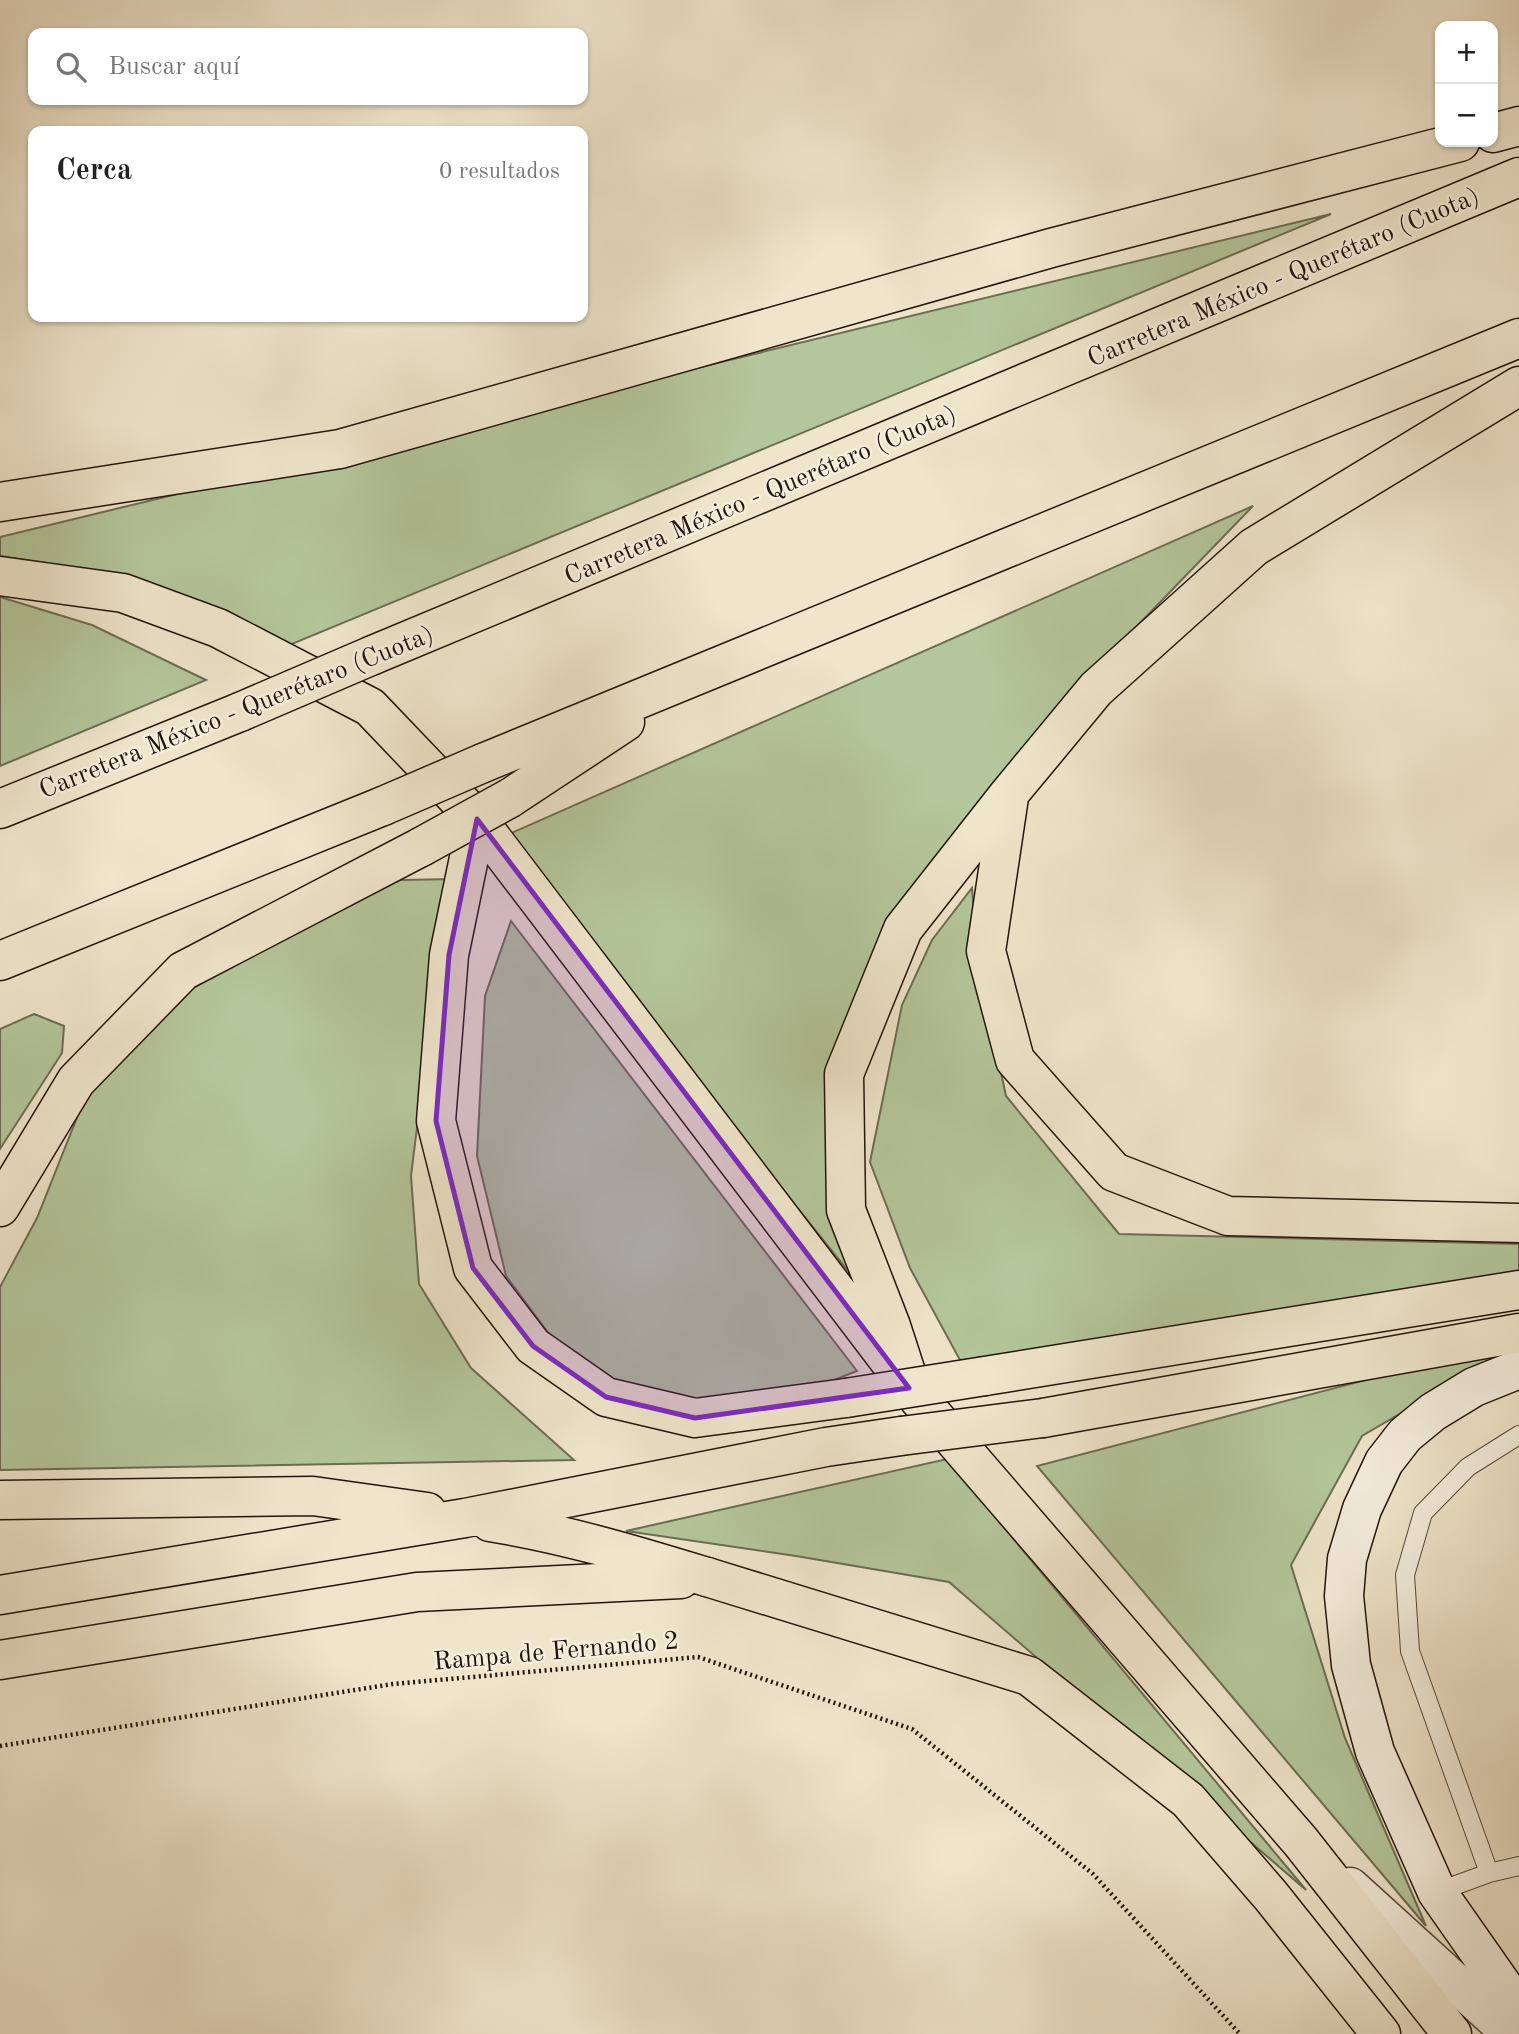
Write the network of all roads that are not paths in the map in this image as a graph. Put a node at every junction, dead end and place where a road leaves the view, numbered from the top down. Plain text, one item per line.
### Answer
1 (1519, 126) edge
2 (1498, 132) edge
3 (1441, 147) edge
4 (1519, 177) edge
5 (1519, 338) edge
6 (1519, 386) edge
7 (0, 502) edge
8 (0, 576) edge
9 (698, 675) junction
10 (1009, 794) junction
11 (0, 809) edge
12 (477, 819) junction
13 (0, 961) edge
14 (0, 1207) edge
15 (1519, 1223) edge
16 (1519, 1290) edge
17 (1519, 1333) edge
18 (1519, 1368) edge
19 (912, 1391) junction
20 (1519, 1435) edge
21 (0, 1500) edge
22 (466, 1518) junction
23 (707, 1577) junction
24 (0, 1595) edge
25 (0, 1660) edge
26 (1301, 1842) junction
27 (1519, 1866) edge
28 (1489, 1873) junction
29 (1437, 1892) junction
30 (1346, 1988) junction
31 (1519, 2009) edge
32 (1349, 2034) edge
33 (1381, 2034) edge
34 (1452, 2034) edge
35 (1511, 2034) edge

1 - 2 main road
3 - 7 main road
4 - 11 main road, Carretera México - Querétaro (Cuota), bridge
5 - 9 main road
6 - 10 main road
8 - 12 main road
9 - 13 main road, bridge
9 - 14 main road, bridge
10 - 15 main road
10 - 19 main road
12 - 16 main road, bridge
12 - 19 main road
17 - 22 main road, bridge
18 - 29 main road
19 - 26 main road
20 - 28 lane
21 - 22 main road
22 - 23 main road
22 - 24 main road
23 - 25 main road
23 - 30 main road
26 - 34 main road
26 - 35 main road
27 - 28 lane
28 - 29 lane
29 - 31 main road
30 - 32 main road
30 - 33 main road

